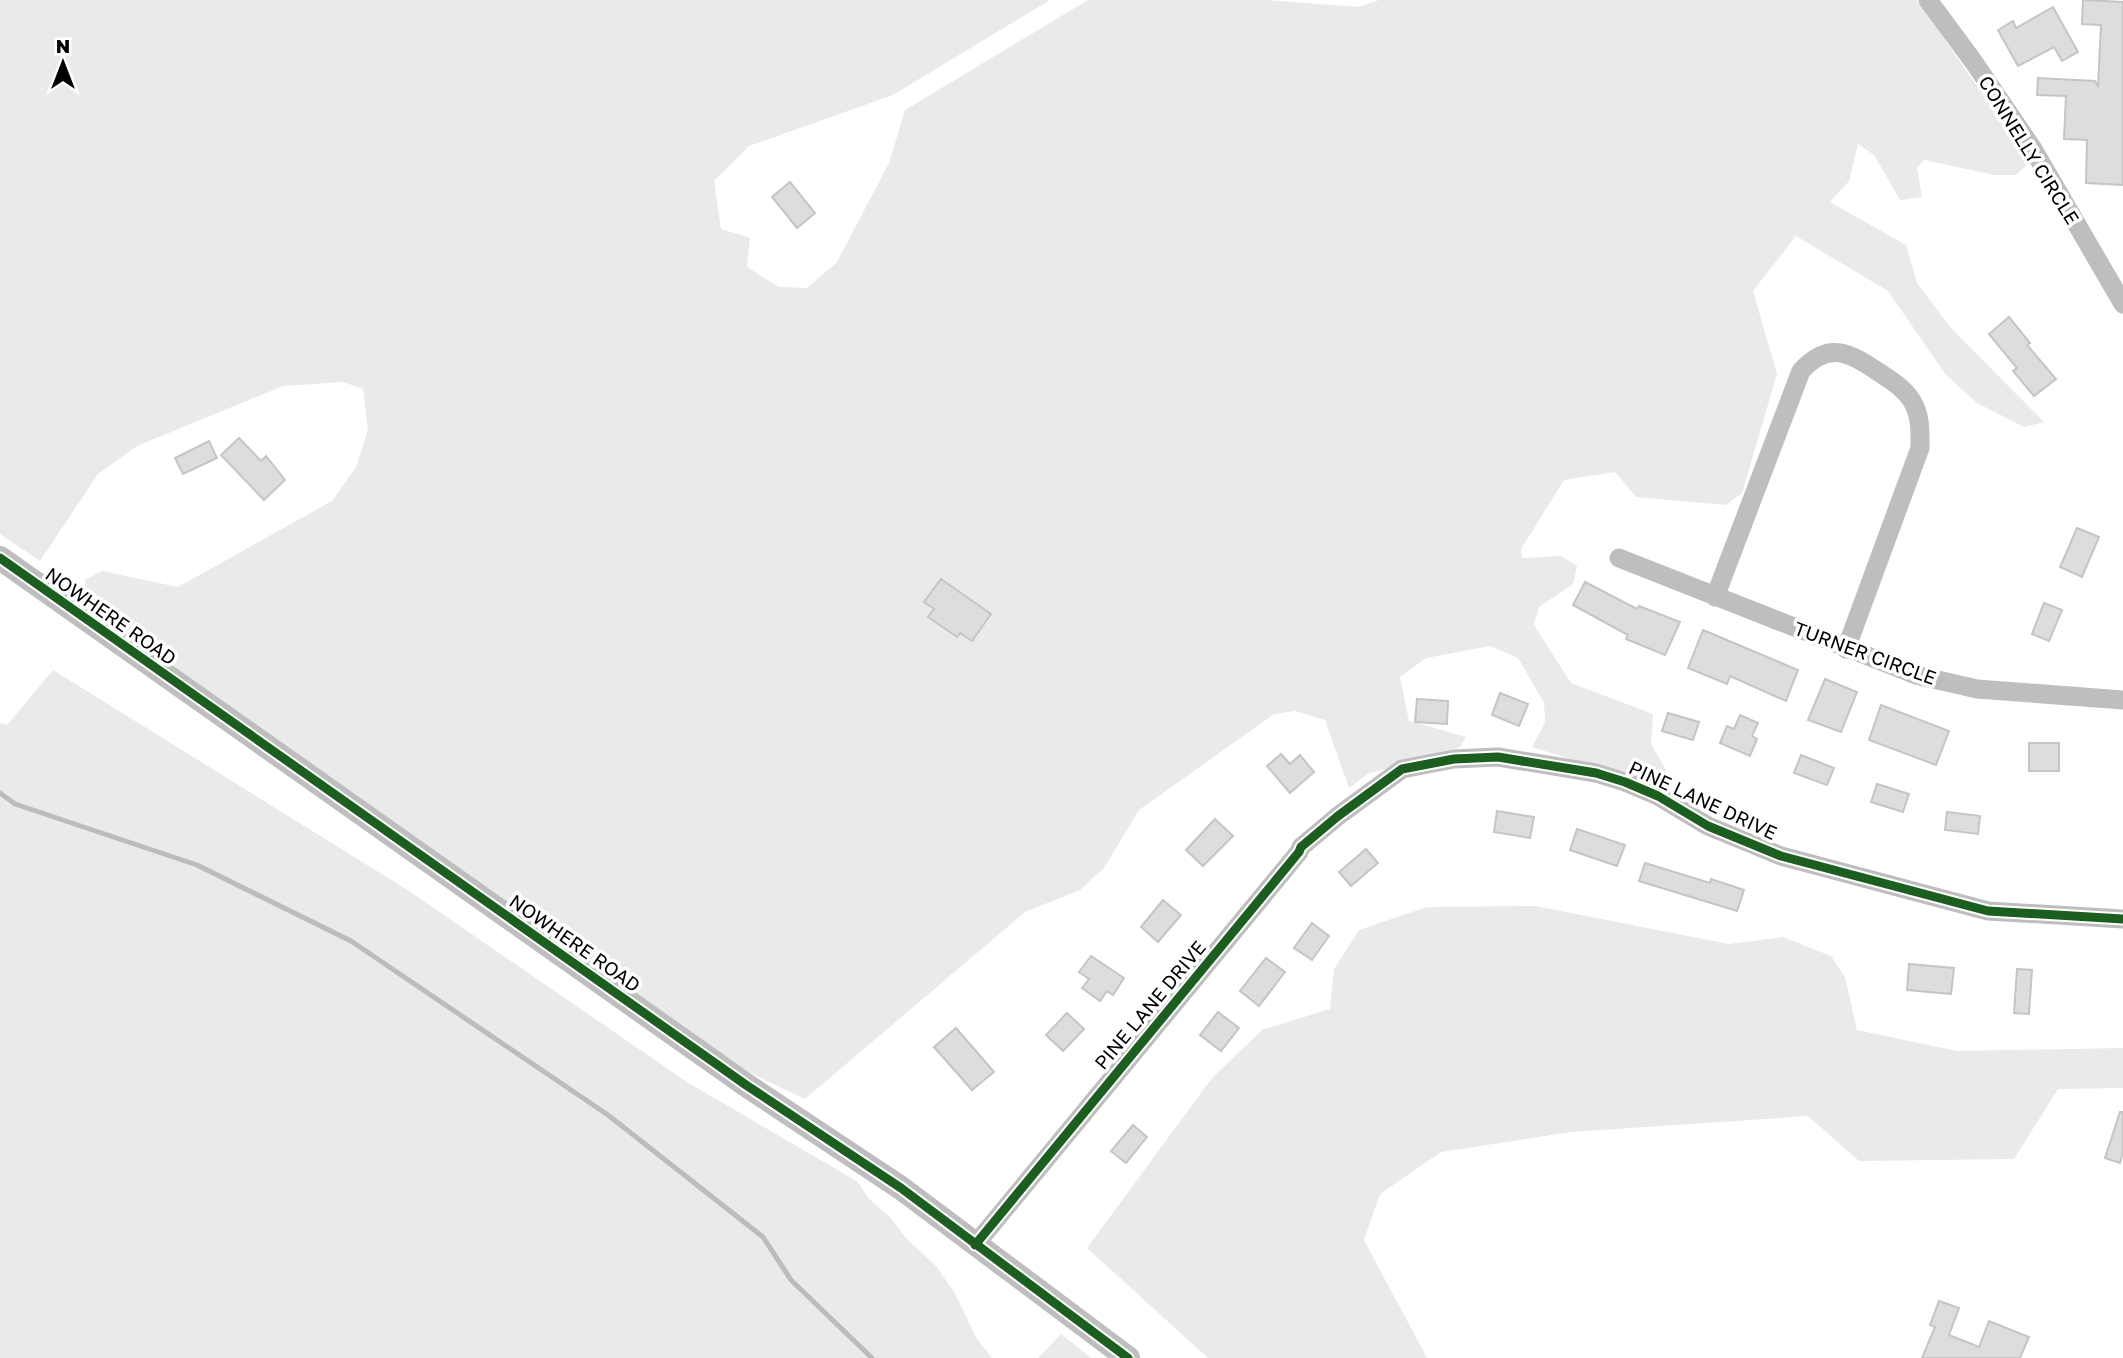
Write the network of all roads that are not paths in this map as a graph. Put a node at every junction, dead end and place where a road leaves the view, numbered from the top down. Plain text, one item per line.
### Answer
1 (1928, 0) edge
2 (2123, 304) edge
3 (0, 558) edge
4 (1619, 558) dead end
5 (1715, 597) junction
6 (1846, 649) junction
7 (2123, 700) edge
8 (2123, 919) edge
9 (975, 1245) junction
10 (1128, 1358) edge

1 - 2 street, CONNELLY CIRCLE
3 - 9 street, NOWHERE ROAD
4 - 5 street, TURNER CIRCLE
5 - 6 street, TURNER CIRCLE
5 - 6 street
6 - 7 street, TURNER CIRCLE
8 - 9 street, PINE LANE DRIVE
9 - 10 street, NOWHERE ROAD

